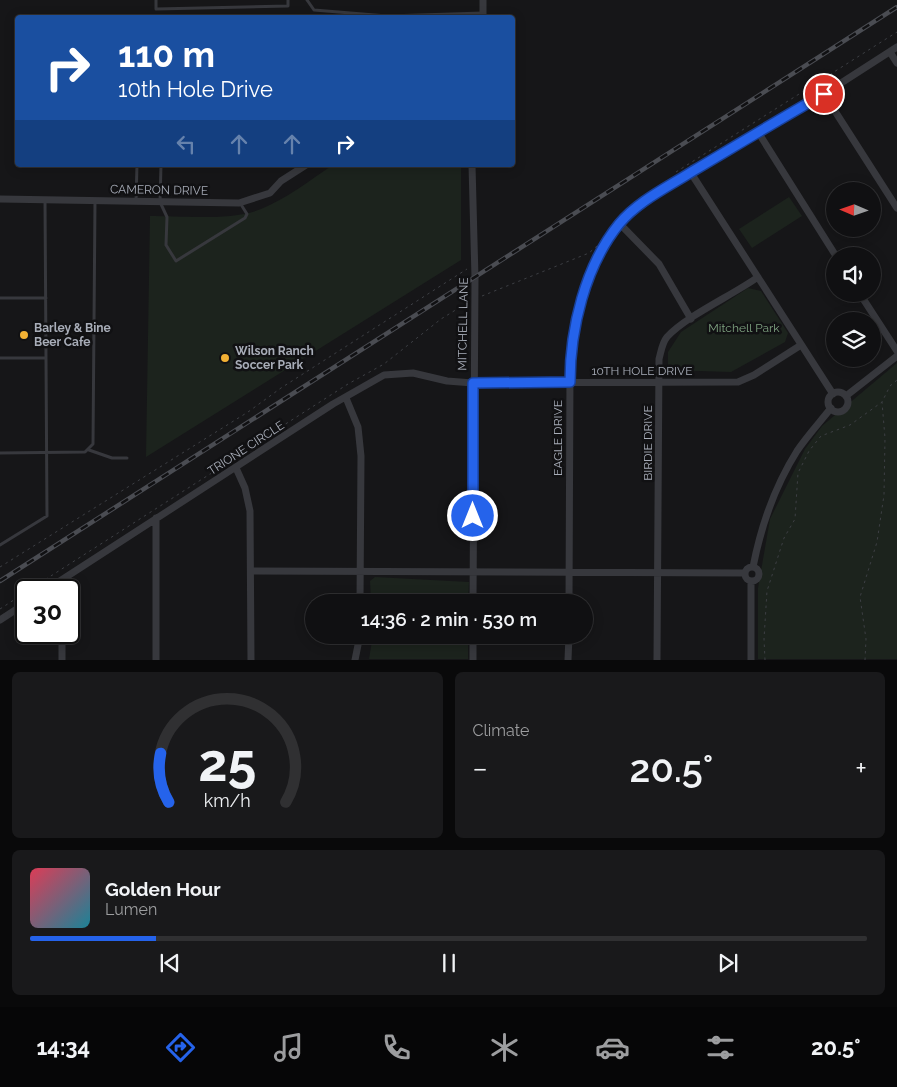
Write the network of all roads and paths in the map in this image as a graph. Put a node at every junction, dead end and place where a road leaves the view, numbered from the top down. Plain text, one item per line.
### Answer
1 (156, 0) edge
2 (288, 0) edge
3 (307, 0) edge
4 (483, 0) edge
5 (375, 15) edge
6 (483, 15) edge
7 (897, 47) edge
8 (890, 52) junction
9 (897, 63) edge
10 (824, 94) junction
11 (758, 132) junction
12 (136, 167) edge
13 (161, 167) edge
14 (303, 167) edge
15 (472, 167) edge
16 (691, 173) junction
17 (0, 199) edge
18 (45, 200) junction
19 (95, 200) junction
20 (136, 201) junction
21 (160, 202) junction
22 (239, 203) junction
23 (897, 208) edge
24 (620, 224) junction
25 (830, 247) edge
26 (474, 269) junction
27 (758, 278) junction
28 (0, 298) edge
29 (46, 298) junction
30 (865, 302) edge
31 (467, 304) dead end
32 (692, 319) junction
33 (801, 345) junction
34 (897, 351) edge
35 (897, 356) edge
36 (0, 358) edge
37 (46, 358) junction
38 (897, 380) edge
39 (570, 382) junction
40 (473, 383) junction
41 (659, 383) junction
42 (833, 394) junction
43 (846, 396) junction
44 (346, 398) junction
45 (882, 402) junction
46 (831, 408) junction
47 (89, 450) junction
48 (0, 453) edge
49 (46, 453) junction
50 (127, 458) dead end
51 (227, 465) dead end
52 (233, 465) junction
53 (156, 518) junction
54 (0, 545) edge
55 (0, 567) edge
56 (753, 567) junction
57 (252, 571) junction
58 (359, 572) junction
59 (473, 573) junction
60 (569, 573) junction
61 (658, 573) junction
62 (745, 573) junction
63 (46, 579) edge
64 (64, 579) edge
65 (751, 581) junction
66 (360, 594) edge
67 (473, 594) edge
68 (569, 594) edge
69 (15, 599) edge
70 (0, 609) edge
71 (15, 610) edge
72 (0, 620) edge
73 (62, 644) edge
74 (358, 644) edge
75 (473, 644) edge
76 (569, 644) edge
77 (62, 660) edge
78 (156, 660) edge
79 (251, 660) edge
80 (355, 660) edge
81 (473, 660) edge
82 (568, 660) edge
83 (657, 660) edge
84 (751, 660) edge
85 (765, 660) edge
86 (865, 660) edge

1 - 2 lane
3 - 5 lane
4 - 6 street
7 - 8 street, EAGLE DRIVE
8 - 9 street
8 - 10 street, EAGLE DRIVE
10 - 11 street, EAGLE DRIVE
10 - 23 street
11 - 16 street, EAGLE DRIVE
11 - 25 street
12 - 20 lane
13 - 21 lane
14 - 22 street, CAMERON DRIVE
15 - 26 street, MITCHELL LANE
16 - 24 street, EAGLE DRIVE
16 - 27 street
17 - 18 street, CAMERON DRIVE
18 - 19 street, CAMERON DRIVE
18 - 29 lane
19 - 20 street, CAMERON DRIVE
19 - 47 lane
20 - 21 street, CAMERON DRIVE
21 - 22 street, CAMERON DRIVE
21 - 22 lane
24 - 32 street
24 - 39 street, EAGLE DRIVE
26 - 40 street, MITCHELL LANE
26 - 55 path
27 - 32 street, BIRDIE DRIVE
27 - 33 street
28 - 29 lane
29 - 37 lane
30 - 34 street
31 - 52 path
32 - 41 street, BIRDIE DRIVE
33 - 41 street, 10TH HOLE DRIVE
33 - 42 street
35 - 43 street
36 - 37 lane
37 - 49 lane
38 - 45 path
39 - 40 street, 10TH HOLE DRIVE
39 - 41 street, 10TH HOLE DRIVE
39 - 60 street, EAGLE DRIVE
40 - 44 street, TRIONE CIRCLE
40 - 59 street, MITCHELL LANE
41 - 61 street, BIRDIE DRIVE
42 - 43 street
42 - 46 street
43 - 46 street
44 - 52 street, TRIONE CIRCLE
44 - 58 street
45 - 85 path
45 - 86 path
46 - 56 street
47 - 49 lane
47 - 50 lane
48 - 49 lane
49 - 54 lane
51 - 63 path
52 - 53 street, TRIONE CIRCLE
52 - 57 street
53 - 64 street, TRIONE CIRCLE
53 - 78 street
56 - 62 street
56 - 65 street
57 - 58 street
57 - 79 street
58 - 59 street
58 - 66 street
59 - 60 street
59 - 67 street, MITCHELL LANE
60 - 61 street
60 - 68 street, EAGLE DRIVE
61 - 62 street
61 - 83 street, BIRDIE DRIVE
62 - 65 street
65 - 84 street
69 - 70 path
71 - 72 street
73 - 77 street
74 - 80 street
75 - 81 street
76 - 82 street

